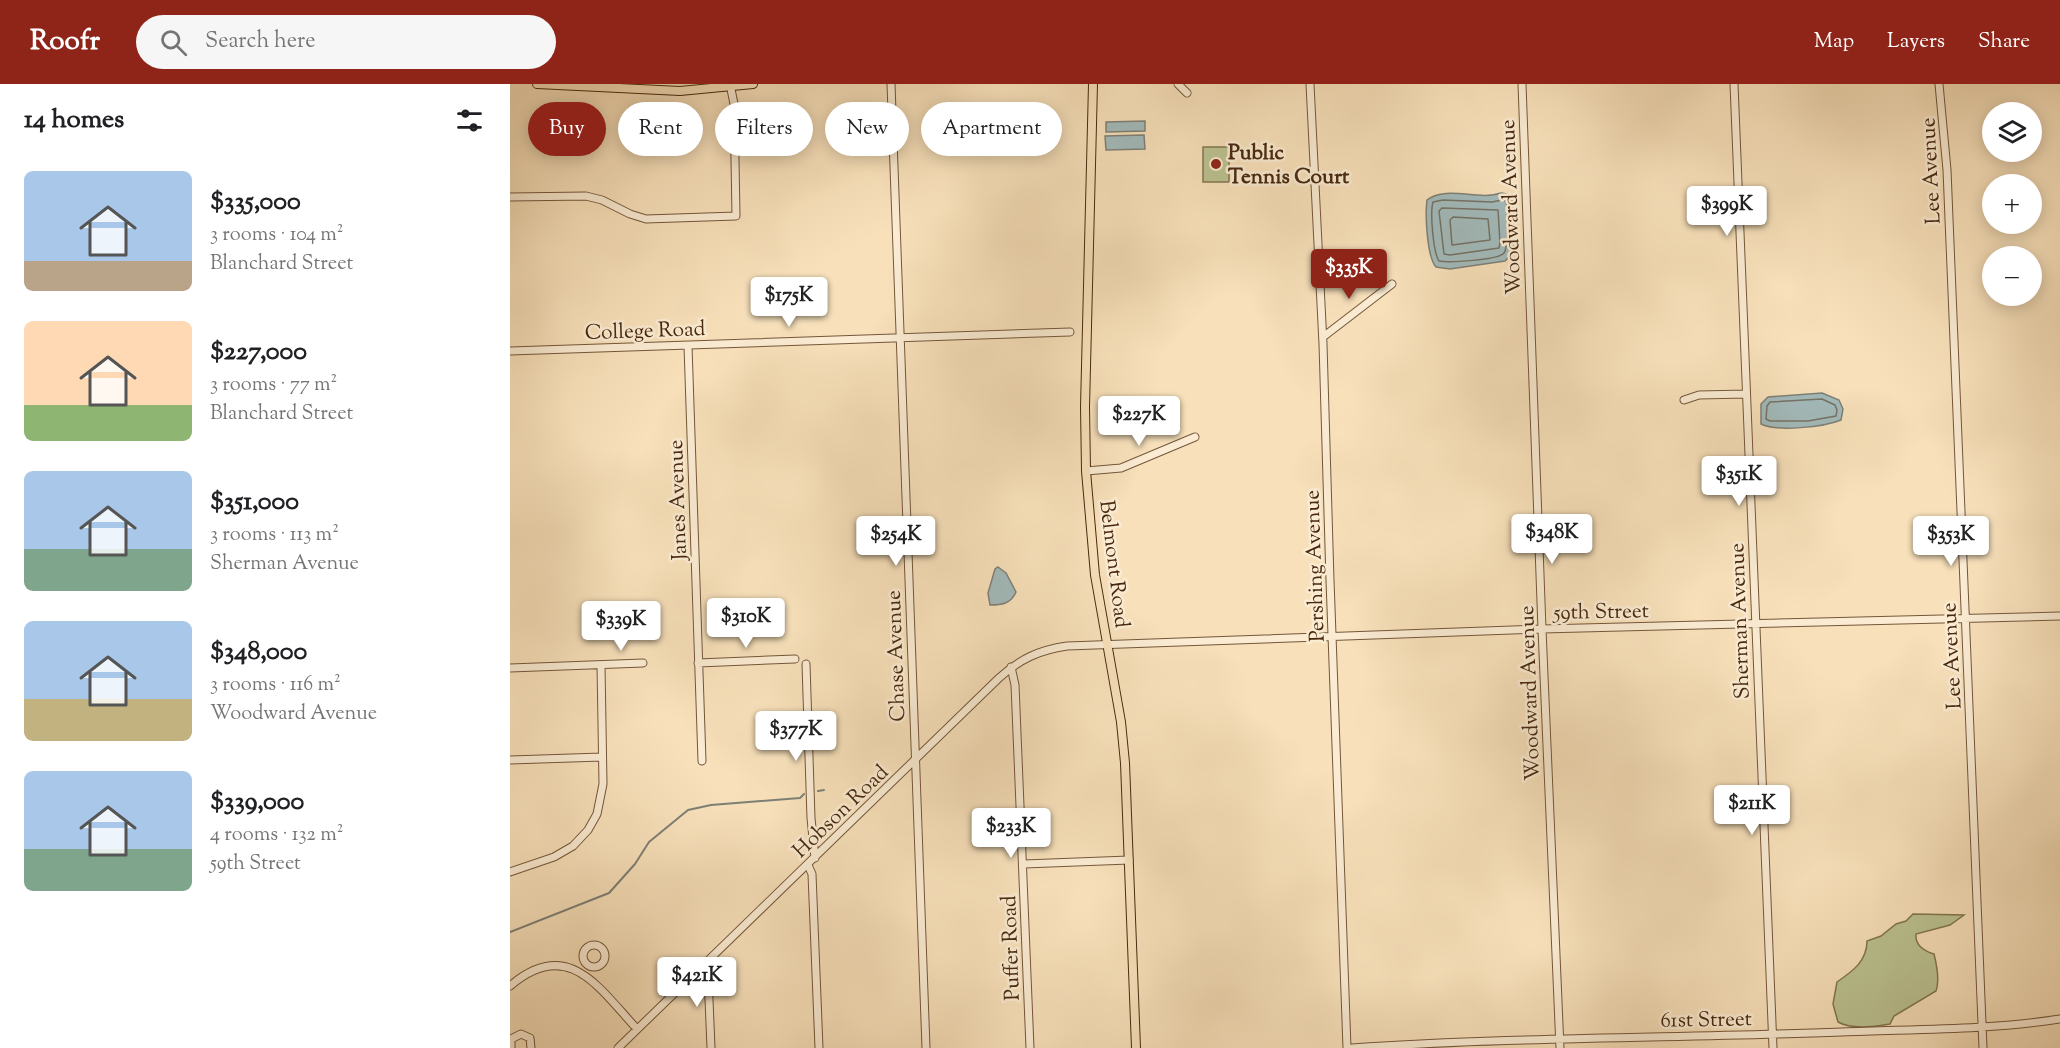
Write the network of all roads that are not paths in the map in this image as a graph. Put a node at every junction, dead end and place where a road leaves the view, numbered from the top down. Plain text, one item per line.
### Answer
1 (537, 84) edge
2 (753, 84) edge
3 (891, 84) edge
4 (1093, 84) edge
5 (1179, 84) edge
6 (1310, 84) edge
7 (1522, 84) edge
8 (1734, 84) edge
9 (1939, 84) edge
10 (730, 85) edge
11 (1187, 93) dead end
12 (510, 197) edge
13 (1392, 284) dead end
14 (1070, 332) dead end
15 (900, 337) junction
16 (1323, 337) junction
17 (688, 345) junction
18 (510, 351) edge
19 (1746, 394) junction
20 (1683, 400) dead end
21 (1195, 437) dead end
22 (1086, 471) junction
23 (2060, 616) edge
24 (1966, 618) junction
25 (1756, 623) junction
26 (1542, 629) junction
27 (1332, 636) junction
28 (1107, 644) junction
29 (795, 659) dead end
30 (643, 663) dead end
31 (699, 663) junction
32 (806, 664) dead end
33 (601, 665) junction
34 (1011, 667) junction
35 (510, 668) edge
36 (602, 757) junction
37 (510, 760) edge
38 (702, 761) dead end
39 (915, 761) junction
40 (814, 858) junction
41 (1129, 860) junction
42 (1024, 864) junction
43 (808, 865) junction
44 (510, 872) edge
45 (588, 964) dead end
46 (705, 964) junction
47 (582, 972) junction
48 (510, 986) edge
49 (2060, 1019) edge
50 (1982, 1027) junction
51 (637, 1029) junction
52 (1772, 1034) junction
53 (1560, 1039) junction
54 (511, 1048) edge
55 (531, 1048) edge
56 (618, 1048) edge
57 (711, 1048) edge
58 (819, 1048) edge
59 (926, 1048) edge
60 (1030, 1048) edge
61 (1136, 1048) edge
62 (1347, 1048) edge
63 (1352, 1048) edge
64 (1560, 1048) edge
65 (1773, 1048) edge
66 (1983, 1048) edge

1 - 10 main road
2 - 10 main road
3 - 15 street, Chase Avenue
4 - 22 main road, Belmont Road
5 - 11 street
6 - 16 street, Pershing Avenue
7 - 26 street, Woodward Avenue
8 - 19 street, Sherman Avenue
9 - 24 street, Lee Avenue
10 - 12 street
13 - 16 street
14 - 15 street, College Road
15 - 17 street, College Road
15 - 39 street, Chase Avenue
16 - 27 street, Pershing Avenue
17 - 18 street, College Road
17 - 31 street, Janes Avenue
19 - 20 street
19 - 25 street, Sherman Avenue
21 - 22 street
22 - 28 main road, Belmont Road
23 - 24 street, 59th Street
24 - 25 street, 59th Street
24 - 50 street, Lee Avenue
25 - 26 street, 59th Street
25 - 52 street, Sherman Avenue
26 - 27 street, 59th Street
26 - 53 street, Woodward Avenue
27 - 28 street, 59th Street
27 - 62 street, Pershing Avenue
28 - 34 street, Hobson Road
28 - 41 main road, Belmont Road
29 - 31 street
30 - 33 street
31 - 38 street, Janes Avenue
32 - 40 street
33 - 35 street
33 - 36 street
34 - 39 street, Hobson Road
34 - 42 street, Puffer Road
36 - 37 street
36 - 44 street
39 - 40 street, Hobson Road
39 - 59 street, Chase Avenue
40 - 43 street, Hobson Road
41 - 42 street
41 - 61 main road, Belmont Road
42 - 60 street, Puffer Road
43 - 46 street, Hobson Road
43 - 58 street
45 - 47 street
46 - 51 street, Hobson Road
46 - 57 street
47 - 48 street
47 - 51 street
49 - 50 street, 61st Street
50 - 52 street, 61st Street
50 - 66 street, Lee Avenue
51 - 56 street, Hobson Road
52 - 53 street, 61st Street
52 - 65 street, Sherman Avenue
53 - 63 street, 61st Street
53 - 64 street, Woodward Avenue
54 - 55 street

